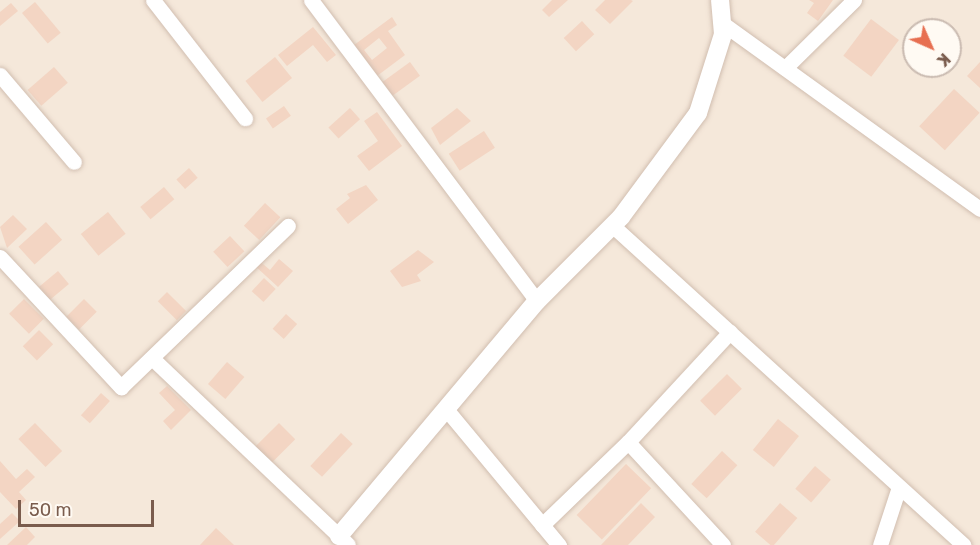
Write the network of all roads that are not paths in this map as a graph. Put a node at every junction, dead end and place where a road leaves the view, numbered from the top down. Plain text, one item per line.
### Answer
1 (153, 0) edge
2 (311, 0) edge
3 (720, 0) edge
4 (854, 0) edge
5 (722, 23) junction
6 (785, 68) junction
7 (0, 75) edge
8 (244, 118) dead end
9 (74, 162) dead end
10 (980, 209) edge
11 (613, 225) junction
12 (288, 226) dead end
13 (0, 257) edge
14 (537, 301) junction
15 (730, 332) junction
16 (153, 359) junction
17 (446, 410) junction
18 (628, 442) junction
19 (899, 487) junction
20 (542, 525) junction
21 (344, 541) edge
22 (559, 545) edge
23 (723, 545) edge
24 (880, 545) edge
25 (963, 545) edge

1 - 8 street
2 - 14 street
3 - 5 street
4 - 6 street
5 - 6 street
5 - 11 street
6 - 10 street
7 - 9 street
11 - 14 street
11 - 15 street
12 - 16 street
13 - 16 street
14 - 17 street
15 - 18 street
15 - 19 street
16 - 21 street
17 - 20 street
17 - 21 street
18 - 20 street
18 - 23 street
19 - 24 street
19 - 25 street
20 - 22 street

